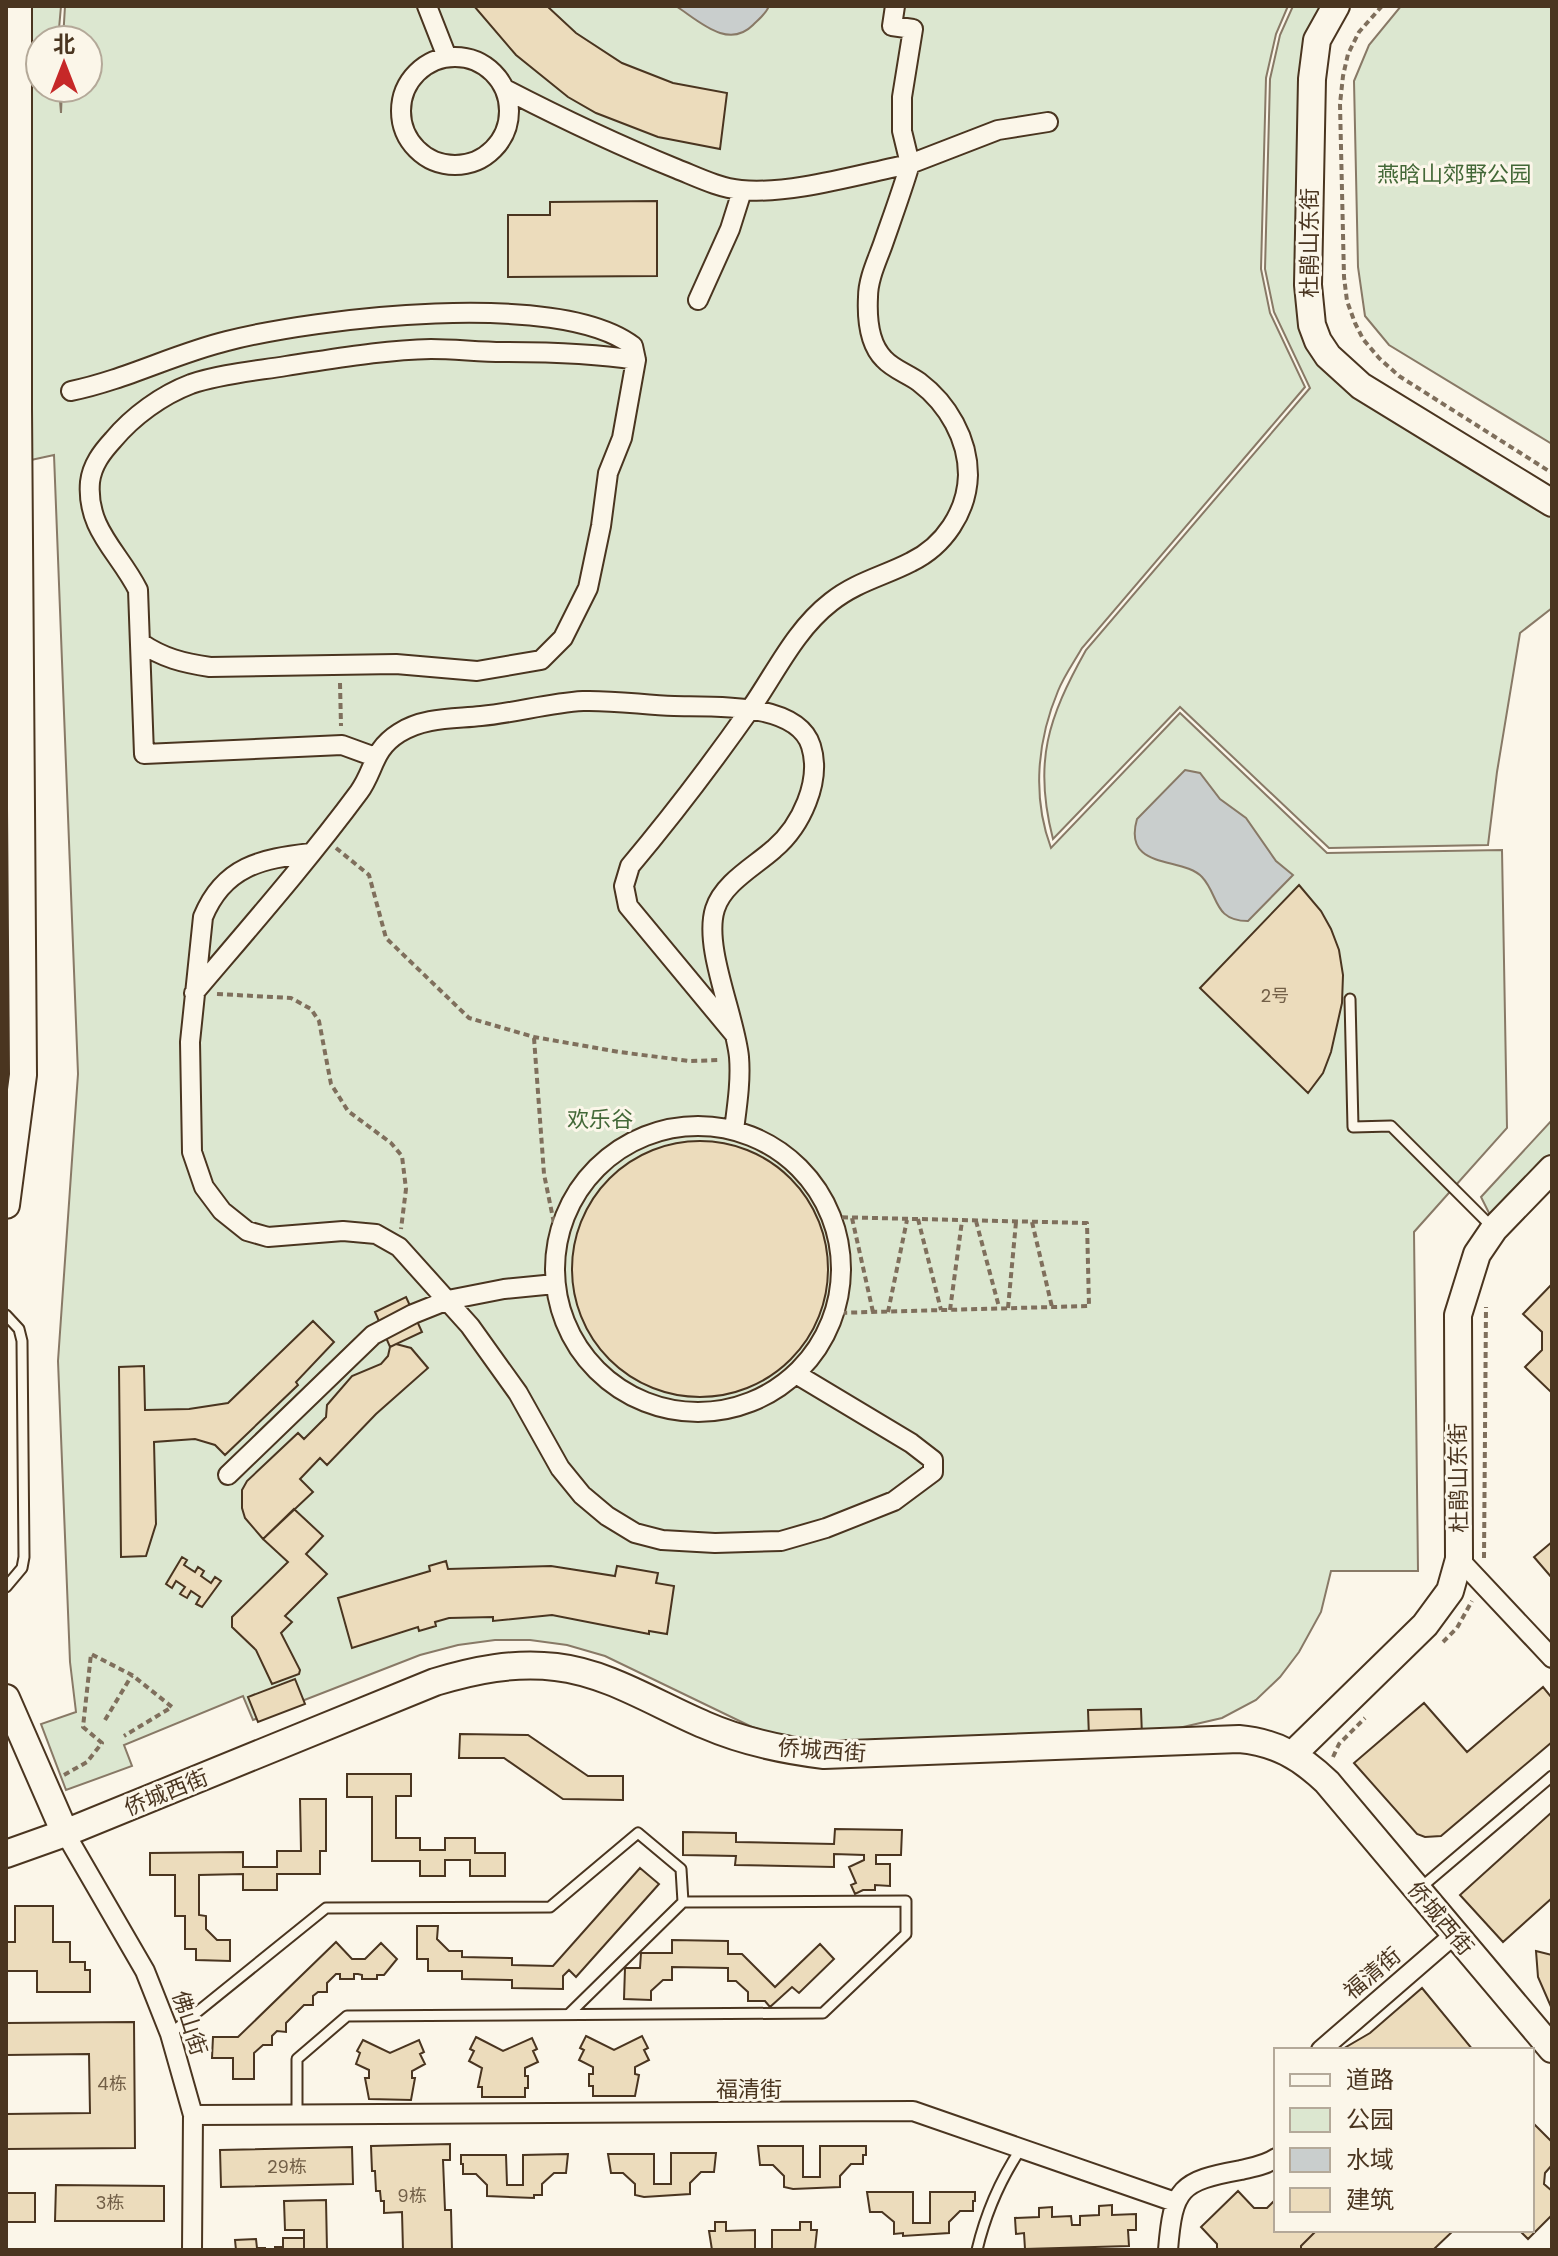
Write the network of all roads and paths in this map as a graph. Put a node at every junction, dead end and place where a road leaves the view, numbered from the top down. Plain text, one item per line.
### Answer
1 (18, 6) edge
2 (427, 6) edge
3 (895, 6) edge
4 (1336, 6) edge
5 (1382, 6) edge
6 (447, 57) junction
7 (505, 89) junction
8 (1048, 122) dead end
9 (910, 164) junction
10 (742, 191) junction
11 (698, 300) dead end
12 (12, 301) edge
13 (326, 323) junction
14 (334, 359) junction
15 (636, 360) junction
16 (71, 391) dead end
17 (1552, 473) edge
18 (1552, 503) edge
19 (141, 643) junction
20 (339, 665) junction
21 (750, 709) junction
22 (342, 745) junction
23 (375, 757) junction
24 (323, 838) junction
25 (311, 853) junction
26 (194, 993) junction
27 (1350, 999) dead end
28 (735, 1035) junction
29 (534, 1037) junction
30 (739, 1059) junction
31 (734, 1130) junction
32 (1552, 1169) edge
33 (6, 1205) edge
34 (832, 1217) junction
35 (852, 1218) junction
36 (907, 1219) junction
37 (918, 1219) junction
38 (962, 1220) junction
39 (976, 1221) junction
40 (1016, 1222) junction
41 (1032, 1222) junction
42 (1494, 1229) junction
43 (557, 1238) junction
44 (399, 1247) junction
45 (555, 1284) junction
46 (448, 1300) junction
47 (1486, 1303) dead end
48 (1052, 1307) junction
49 (999, 1308) junction
50 (1008, 1308) junction
51 (941, 1310) junction
52 (950, 1310) junction
53 (873, 1312) junction
54 (888, 1312) junction
55 (835, 1313) junction
56 (6, 1315) edge
57 (796, 1374) junction
58 (228, 1475) dead end
59 (1459, 1559) junction
60 (1480, 1581) junction
61 (6, 1587) edge
62 (1437, 1647) dead end
63 (1552, 1658) edge
64 (132, 1675) junction
65 (6, 1698) edge
66 (1371, 1712) dead end
67 (105, 1720) dead end
68 (124, 1736) dead end
69 (1293, 1754) junction
70 (1332, 1761) dead end
71 (1552, 1776) edge
72 (61, 1777) dead end
73 (65, 1833) junction
74 (6, 1854) edge
75 (1425, 1884) dead end
76 (683, 1902) junction
77 (1455, 1934) junction
78 (569, 2014) junction
79 (170, 2034) junction
80 (1323, 2048) edge
81 (1552, 2049) edge
82 (193, 2115) junction
83 (297, 2115) junction
84 (1020, 2150) junction
85 (1274, 2159) edge
86 (1175, 2202) junction
87 (192, 2250) edge
88 (977, 2250) edge
89 (1168, 2250) edge

1 - 12 street
2 - 6 street
3 - 9 street
4 - 18 street, 杜鹃山东街
5 - 17 path
6 - 7 street
6 - 7 street
7 - 10 street
8 - 9 street
9 - 10 street
9 - 21 street
10 - 11 street
12 - 33 street
13 - 14 street
13 - 15 street
13 - 16 street
14 - 15 street
14 - 19 street
15 - 20 street
19 - 20 street
19 - 22 street
20 - 22 path
21 - 23 street
21 - 28 street
21 - 28 street
22 - 23 street
23 - 24 street
24 - 25 street
24 - 29 path
25 - 26 street
25 - 26 street
26 - 44 path
26 - 44 street
27 - 42 lane
28 - 30 street
29 - 30 path
29 - 43 path
30 - 31 street
31 - 34 street
31 - 43 street
32 - 42 street, 杜鹃山东街
34 - 35 path
34 - 55 street
35 - 36 path
35 - 53 path
36 - 37 path
36 - 54 path
37 - 38 path
37 - 51 path
38 - 39 path
38 - 52 path
39 - 40 path
39 - 49 path
40 - 41 path
40 - 50 path
41 - 48 path
41 - 48 path
42 - 59 street, 杜鹃山东街
43 - 45 street
44 - 46 street
45 - 46 street
45 - 57 street
46 - 57 street
46 - 58 street
47 - 60 path
48 - 50 path
49 - 50 path
49 - 52 path
51 - 52 path
51 - 54 path
53 - 54 path
53 - 55 path
55 - 57 street
56 - 61 lane
59 - 60 street
59 - 69 street, 杜鹃山东街
60 - 62 path
60 - 63 street
64 - 67 path
64 - 68 path
64 - 72 path
65 - 73 street
66 - 70 path
69 - 73 street, 侨城西街
69 - 77 street, 侨城西街
71 - 75 lane
73 - 74 street, 侨城西街
73 - 79 street, 佛山街
76 - 78 lane
76 - 78 lane
76 - 79 lane
77 - 80 street, 福清街
77 - 81 street, 侨城西街
78 - 83 lane
79 - 82 street, 佛山街
82 - 83 street, 福清街
82 - 87 street, 佛山街
83 - 84 street, 福清街
84 - 86 street, 福清街
84 - 88 lane
85 - 86 street
86 - 89 street

